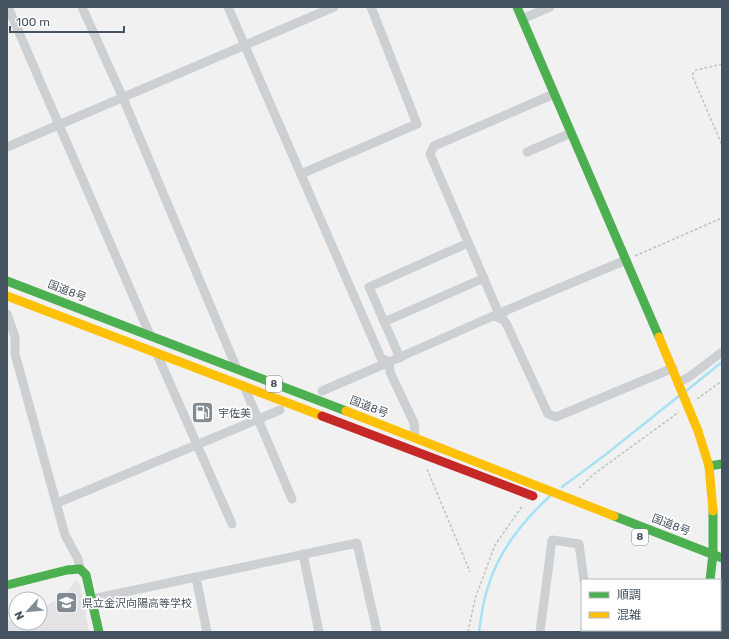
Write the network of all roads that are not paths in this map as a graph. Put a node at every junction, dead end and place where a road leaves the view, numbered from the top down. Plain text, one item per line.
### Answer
1 (8, 7) edge
2 (82, 7) edge
3 (228, 7) edge
4 (334, 7) edge
5 (370, 7) edge
6 (517, 7) edge
7 (550, 7) edge
8 (522, 19) junction
9 (245, 45) junction
10 (554, 94) junction
11 (123, 98) junction
12 (59, 125) junction
13 (571, 133) junction
14 (7, 147) edge
15 (528, 152) dead end
16 (300, 174) junction
17 (468, 243) junction
18 (626, 260) junction
19 (484, 278) junction
20 (7, 281) edge
21 (7, 296) edge
22 (7, 314) edge
23 (499, 318) junction
24 (384, 322) junction
25 (150, 336) junction
26 (156, 352) junction
27 (722, 352) edge
28 (400, 358) junction
29 (389, 362) junction
30 (673, 368) junction
31 (237, 369) junction
32 (244, 386) junction
33 (681, 388) junction
34 (322, 391) dead end
35 (280, 410) dead end
36 (258, 419) junction
37 (415, 437) junction
38 (197, 444) junction
39 (722, 464) edge
40 (709, 466) junction
41 (534, 496) road end
42 (292, 499) dead end
43 (57, 503) junction
44 (232, 524) dead end
45 (303, 554) junction
46 (713, 554) junction
47 (722, 558) edge
48 (708, 563) junction
49 (80, 569) junction
50 (722, 569) edge
51 (196, 577) junction
52 (584, 579) edge
53 (710, 579) edge
54 (7, 585) edge
55 (92, 599) junction
56 (99, 632) edge
57 (207, 632) edge
58 (319, 632) edge
59 (377, 632) edge
60 (540, 632) edge

1 - 12 street
2 - 11 street
3 - 9 street
4 - 9 street
5 - 16 street
6 - 8 main road
7 - 8 street
8 - 10 main road
9 - 11 street
9 - 16 street
10 - 13 main road
10 - 17 street
11 - 12 street
11 - 31 street
12 - 14 street
12 - 25 street
13 - 15 street
13 - 18 main road
16 - 29 street
17 - 19 street
17 - 24 street
18 - 23 street
18 - 30 main road
19 - 23 street
19 - 24 street
20 - 25 main road, 国道8号 / 8
21 - 26 main road, 8
22 - 43 street
23 - 28 street
23 - 30 street
24 - 28 street
25 - 31 main road, 国道8号 / 8
26 - 32 main road, 8
26 - 38 street
27 - 33 street
28 - 29 street
29 - 34 street
29 - 37 street
30 - 33 main road
31 - 37 main road, 国道8号 / 8
32 - 36 street
32 - 41 main road, 8
33 - 40 main road
35 - 36 street
36 - 38 street
36 - 42 street
37 - 46 main road, 国道8号 / 8
38 - 43 street
38 - 44 street
39 - 40 main road
40 - 46 main road
43 - 49 street
45 - 51 street
45 - 58 street
45 - 59 street
46 - 47 main road, 国道8号 / 8
46 - 48 main road
48 - 50 main road
48 - 53 main road
49 - 54 main road
49 - 55 main road
51 - 55 street
51 - 57 street
52 - 60 street
55 - 56 main road

